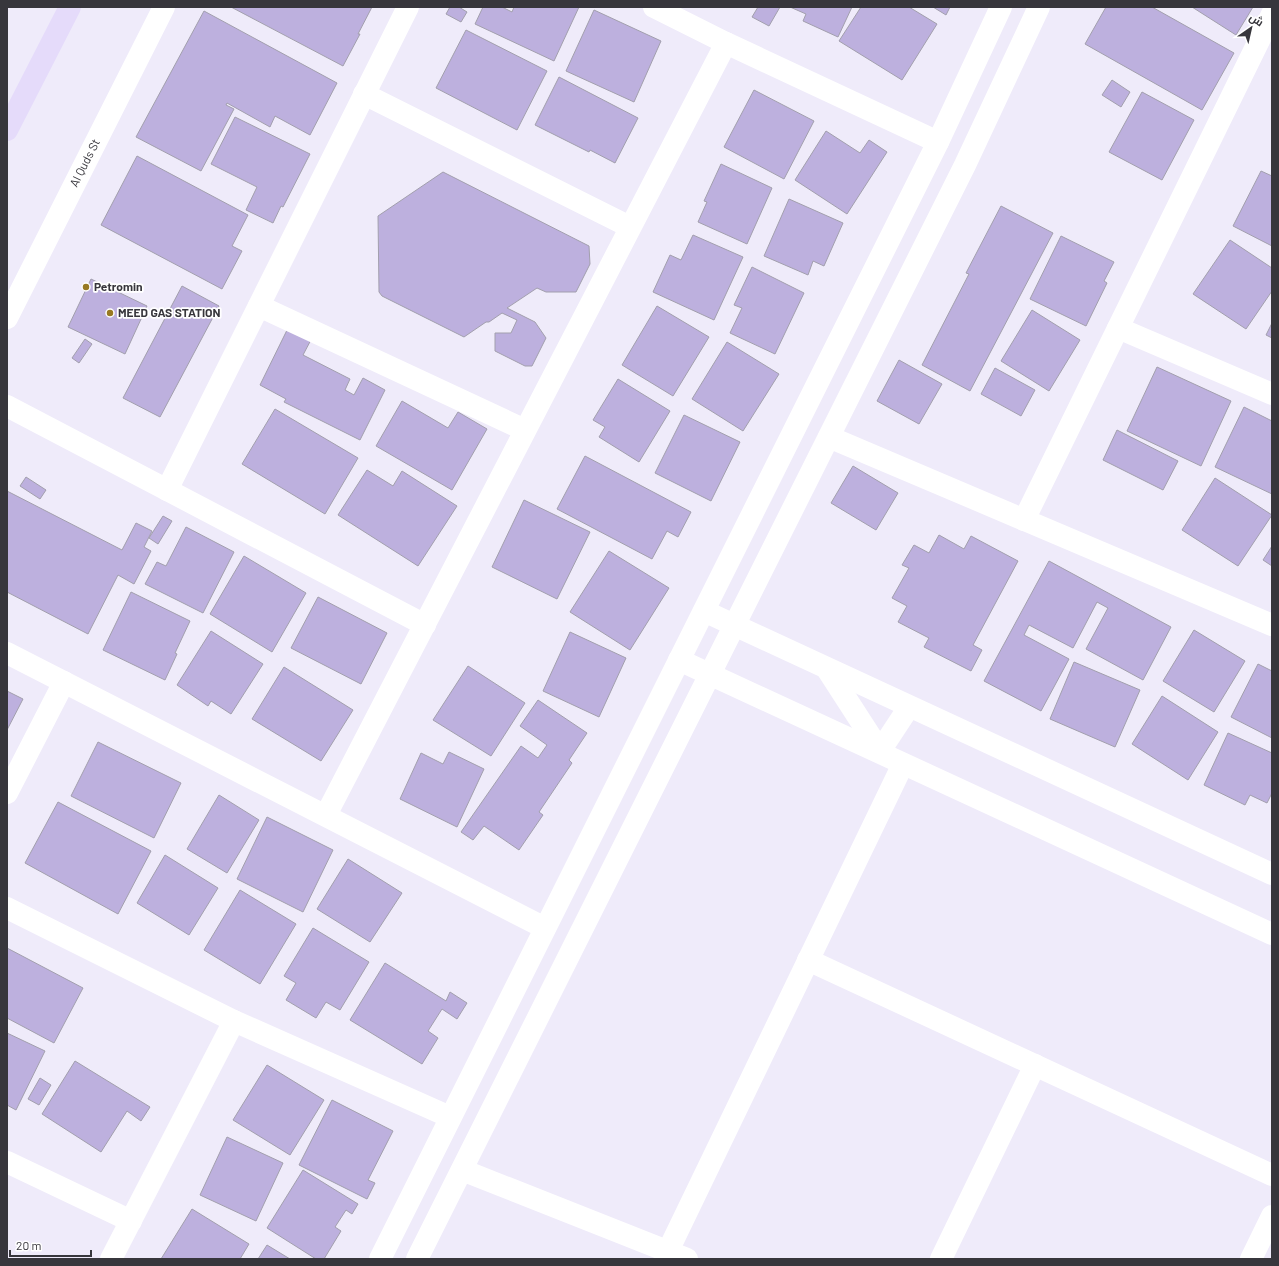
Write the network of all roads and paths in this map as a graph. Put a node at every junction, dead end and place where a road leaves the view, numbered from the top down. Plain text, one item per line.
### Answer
1 (70, 7) edge
2 (164, 7) edge
3 (408, 7) edge
4 (654, 7) edge
5 (1001, 7) edge
6 (1039, 7) edge
7 (1272, 14) edge
8 (726, 43) junction
9 (364, 94) junction
10 (7, 130) edge
11 (938, 142) junction
12 (630, 227) junction
13 (259, 306) junction
14 (7, 318) edge
15 (1118, 328) junction
16 (1272, 394) edge
17 (7, 406) edge
18 (525, 430) junction
19 (829, 437) junction
20 (167, 490) junction
21 (1024, 520) junction
22 (704, 611) junction
23 (425, 625) junction
24 (1272, 625) edge
25 (734, 626) junction
26 (7, 653) edge
27 (679, 660) junction
28 (827, 669) junction
29 (710, 675) junction
30 (64, 682) junction
31 (909, 707) junction
32 (903, 764) junction
33 (7, 793) edge
34 (326, 815) junction
35 (1272, 874) edge
36 (7, 908) edge
37 (545, 928) junction
38 (1272, 934) edge
39 (808, 960) junction
40 (234, 1021) junction
41 (1035, 1065) junction
42 (450, 1118) junction
43 (7, 1162) edge
44 (462, 1170) junction
45 (1272, 1175) edge
46 (1272, 1216) edge
47 (131, 1221) junction
48 (677, 1255) edge
49 (111, 1259) edge
50 (380, 1259) edge
51 (417, 1259) edge
52 (941, 1259) edge
53 (1251, 1259) edge

1 - 10 main road
2 - 14 street, Al Quds St
3 - 9 street
4 - 8 street
5 - 11 street
6 - 19 street
7 - 15 street
8 - 11 street
8 - 12 street
9 - 12 street
9 - 13 street
11 - 22 street
12 - 18 street
13 - 18 street
13 - 20 street
15 - 16 street
15 - 21 street
17 - 20 street
18 - 23 street
19 - 21 street
19 - 25 street
20 - 23 street
21 - 24 street
22 - 25 street
22 - 27 street
23 - 34 street
25 - 28 street
25 - 29 street
26 - 30 street
27 - 29 street
27 - 37 street
28 - 31 street
28 - 31 street
29 - 32 street
29 - 44 street
30 - 33 street
30 - 34 street
31 - 35 street
32 - 38 street
32 - 39 street
34 - 37 street
36 - 40 street
37 - 42 street
39 - 41 street
39 - 48 street
40 - 42 street
40 - 47 street
41 - 45 street
41 - 52 street
42 - 50 street
43 - 47 street
44 - 48 street
44 - 51 street
46 - 53 street
47 - 49 street

